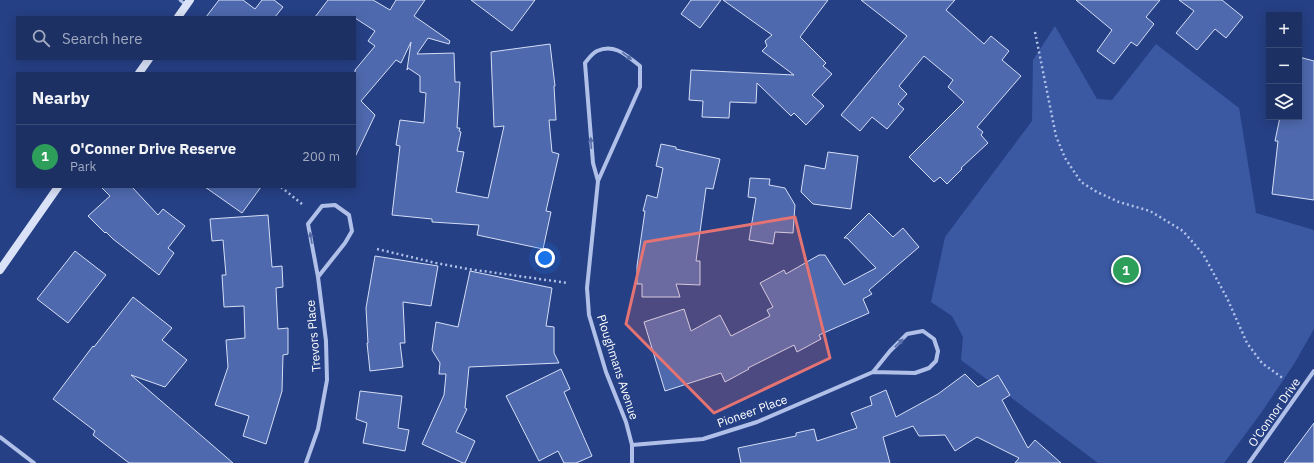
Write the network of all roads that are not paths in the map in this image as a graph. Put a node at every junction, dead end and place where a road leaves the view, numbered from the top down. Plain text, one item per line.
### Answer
1 (186, 2) edge
2 (179, 16) edge
3 (148, 60) edge
4 (140, 72) edge
5 (598, 181) junction
6 (57, 188) edge
7 (0, 270) edge
8 (318, 277) junction
9 (1314, 371) edge
10 (873, 372) junction
11 (0, 437) edge
12 (632, 445) junction
13 (34, 463) edge
14 (306, 463) edge
15 (632, 463) edge
16 (1249, 463) edge

1 - 2 street
3 - 4 street
5 -> 5 street, Ploughmans Avenue
5 - 12 street, Ploughmans Avenue
6 - 7 street
8 -> 8 street, Trevors Place
8 - 14 street, Trevors Place
9 - 16 street, O'Connor Drive
10 -> 10 street, Pioneer Place
10 - 12 street, Pioneer Place
11 - 13 street
12 - 15 street, Ploughmans Avenue

